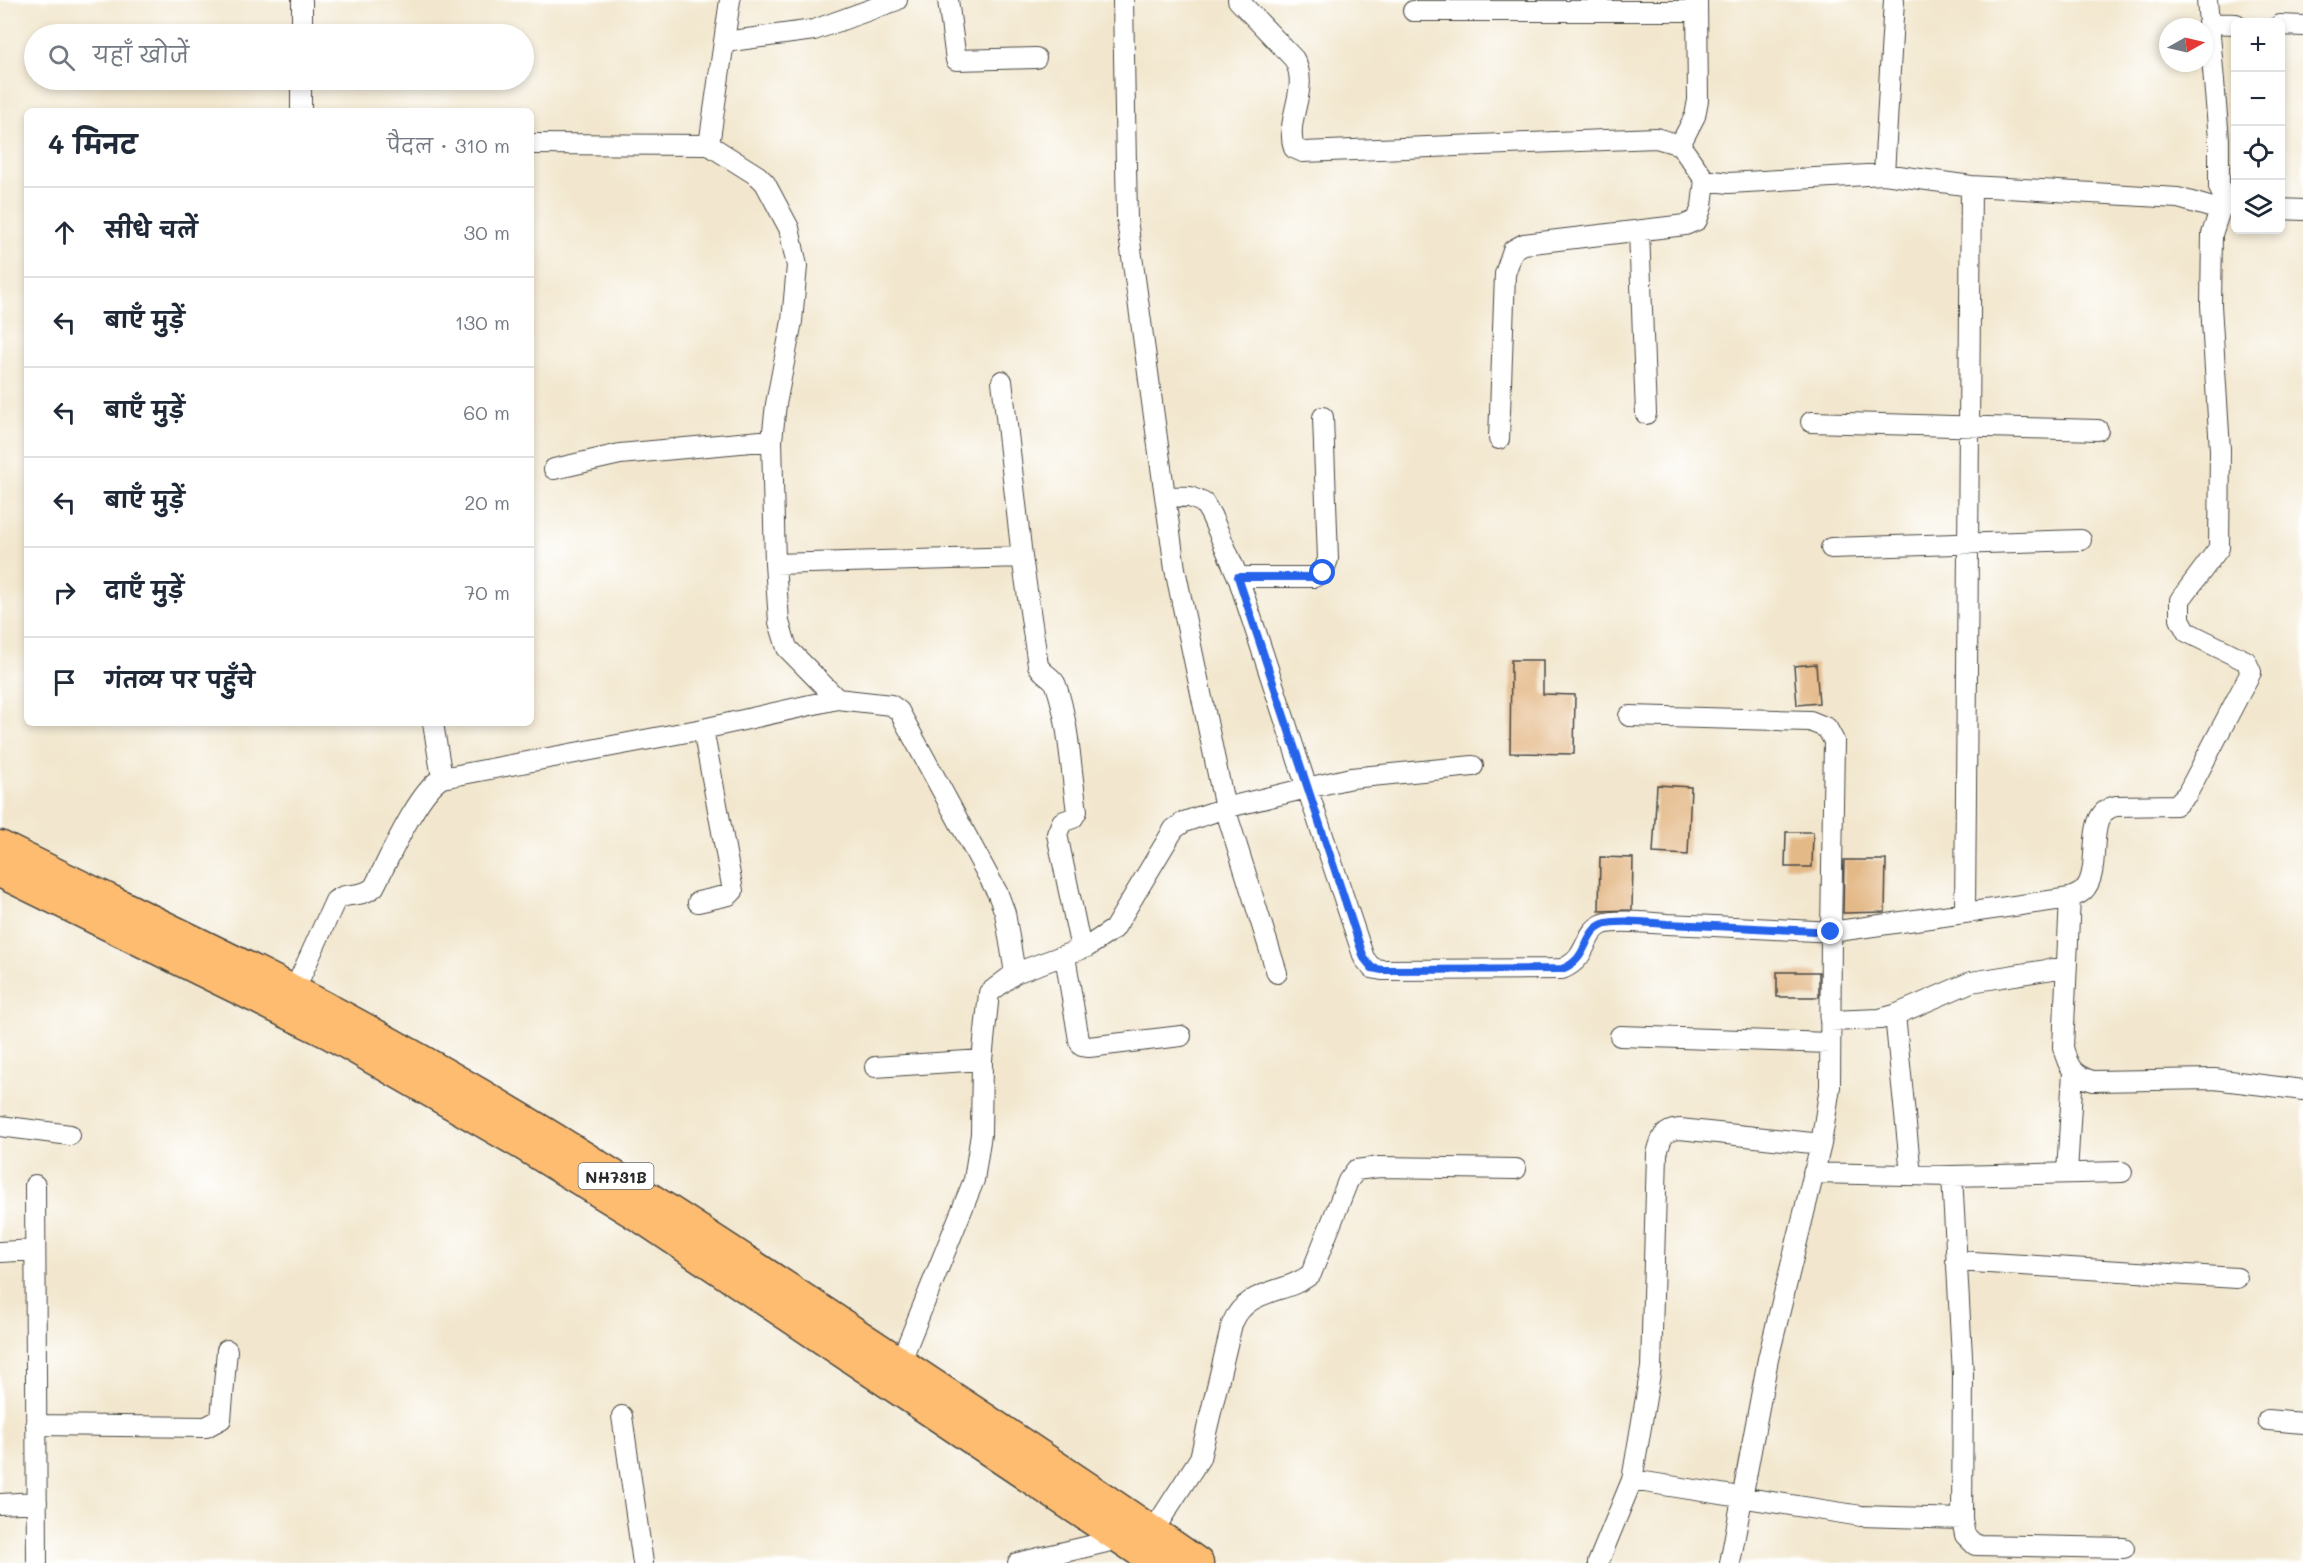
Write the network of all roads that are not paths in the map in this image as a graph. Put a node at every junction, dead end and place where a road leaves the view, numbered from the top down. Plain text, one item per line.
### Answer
1 (303, 0) edge
2 (730, 0) edge
3 (897, 0) edge
4 (948, 0) edge
5 (1124, 0) edge
6 (1238, 0) edge
7 (1894, 0) edge
8 (2207, 0) edge
9 (1697, 6) edge
10 (1413, 11) dead end
11 (2208, 18) edge
12 (2213, 23) edge
13 (302, 24) edge
14 (2231, 24) edge
15 (2285, 25) edge
16 (2303, 26) edge
17 (724, 42) junction
18 (1036, 58) dead end
19 (2213, 72) edge
20 (301, 90) edge
21 (301, 108) edge
22 (534, 144) edge
23 (709, 145) junction
24 (1680, 145) junction
25 (1884, 174) junction
26 (1705, 180) junction
27 (1971, 186) junction
28 (2226, 205) edge
29 (2285, 209) edge
30 (2303, 210) edge
31 (1639, 231) junction
32 (1002, 381) dead end
33 (1646, 414) dead end
34 (1323, 417) dead end
35 (1811, 422) dead end
36 (1969, 424) junction
37 (2098, 430) dead end
38 (1499, 439) dead end
39 (772, 440) junction
40 (554, 469) dead end
41 (1165, 496) junction
42 (2081, 540) dead end
43 (1968, 543) junction
44 (1831, 548) dead end
45 (1022, 557) junction
46 (775, 564) junction
47 (1238, 577) junction
48 (837, 699) junction
49 (1629, 716) dead end
50 (433, 726) edge
51 (703, 729) junction
52 (1473, 766) dead end
53 (442, 778) junction
54 (1307, 788) junction
55 (1225, 808) junction
56 (0, 846) edge
57 (0, 872) edge
58 (2070, 898) junction
59 (698, 902) dead end
60 (1965, 912) junction
61 (1831, 932) junction
62 (1073, 952) junction
63 (2066, 967) junction
64 (1277, 973) dead end
65 (1015, 974) junction
66 (294, 991) junction
67 (1895, 1015) junction
68 (1830, 1021) junction
69 (1180, 1036) dead end
70 (1620, 1036) dead end
71 (1830, 1043) junction
72 (982, 1060) junction
73 (875, 1067) dead end
74 (2073, 1072) junction
75 (2303, 1090) edge
76 (0, 1126) edge
77 (70, 1135) dead end
78 (1821, 1144) junction
79 (1516, 1169) dead end
80 (2122, 1172) dead end
81 (1813, 1173) junction
82 (2067, 1173) junction
83 (1911, 1175) junction
84 (1952, 1176) junction
85 (35, 1185) dead end
86 (35, 1250) junction
87 (0, 1252) edge
88 (1956, 1261) junction
89 (2237, 1278) dead end
90 (227, 1350) dead end
91 (900, 1363) junction
92 (622, 1416) dead end
93 (2268, 1420) dead end
94 (2303, 1423) edge
95 (36, 1425) junction
96 (1632, 1480) junction
97 (1743, 1496) junction
98 (37, 1502) junction
99 (0, 1504) edge
100 (1962, 1519) junction
101 (1153, 1531) junction
102 (1123, 1539) junction
103 (2124, 1548) dead end
104 (37, 1563) edge
105 (643, 1563) edge
106 (1018, 1563) edge
107 (1157, 1563) edge
108 (1198, 1563) edge
109 (1598, 1563) edge
110 (1730, 1563) edge

1 - 13 street
2 - 17 street
3 - 17 street
4 - 18 street
5 - 41 street
6 - 24 street
7 - 25 street
8 - 11 street
9 - 10 street
9 - 24 street
12 - 14 street
15 - 16 street
17 - 23 street
19 - 28 street
20 - 21 street
22 - 23 street
23 - 39 street
24 - 26 street
25 - 26 street
25 - 27 street
26 - 31 street
27 - 28 street
27 - 36 street
28 - 58 street
29 - 30 street
31 - 33 street
31 - 38 street
32 - 45 street
34 - 47 street
35 - 36 street
36 - 37 street
36 - 43 street
39 - 40 street
39 - 46 street
41 - 47 street
41 - 55 street
42 - 43 street
43 - 44 street
43 - 60 street
45 - 46 street
45 - 62 street
46 - 48 street
47 - 54 street
48 - 51 street
48 - 65 street
49 - 61 street
50 - 53 street
51 - 53 street
51 - 59 street
52 - 54 street
53 - 66 street
54 - 55 street
54 - 61 street
55 - 62 street
55 - 64 street
56 - 66 highway, NH731B
57 - 102 highway, NH731B
58 - 60 street
58 - 63 street
60 - 61 street
61 - 68 street
62 - 65 street
62 - 69 street
63 - 67 street
63 - 74 street
65 - 72 street
66 - 91 highway, NH731B
67 - 68 street
67 - 83 street
68 - 71 street
70 - 71 street
71 - 78 street
72 - 73 street
72 - 91 street
74 - 75 street
74 - 82 street
76 - 77 street
78 - 81 street
78 - 96 street
79 - 101 street
80 - 82 street
81 - 83 street
81 - 97 street
82 - 84 street
83 - 84 street
84 - 88 street
85 - 86 street
86 - 87 street
86 - 95 street
88 - 89 street
88 - 100 street
90 - 95 street
91 - 101 highway, NH731B
92 - 105 street
93 - 94 street
95 - 98 street
96 - 97 street
96 - 109 street
97 - 100 street
97 - 110 street
98 - 99 street
98 - 104 street
100 - 103 street
101 - 102 street
101 - 108 highway, NH731B
102 - 106 street
102 - 107 highway, NH731B

